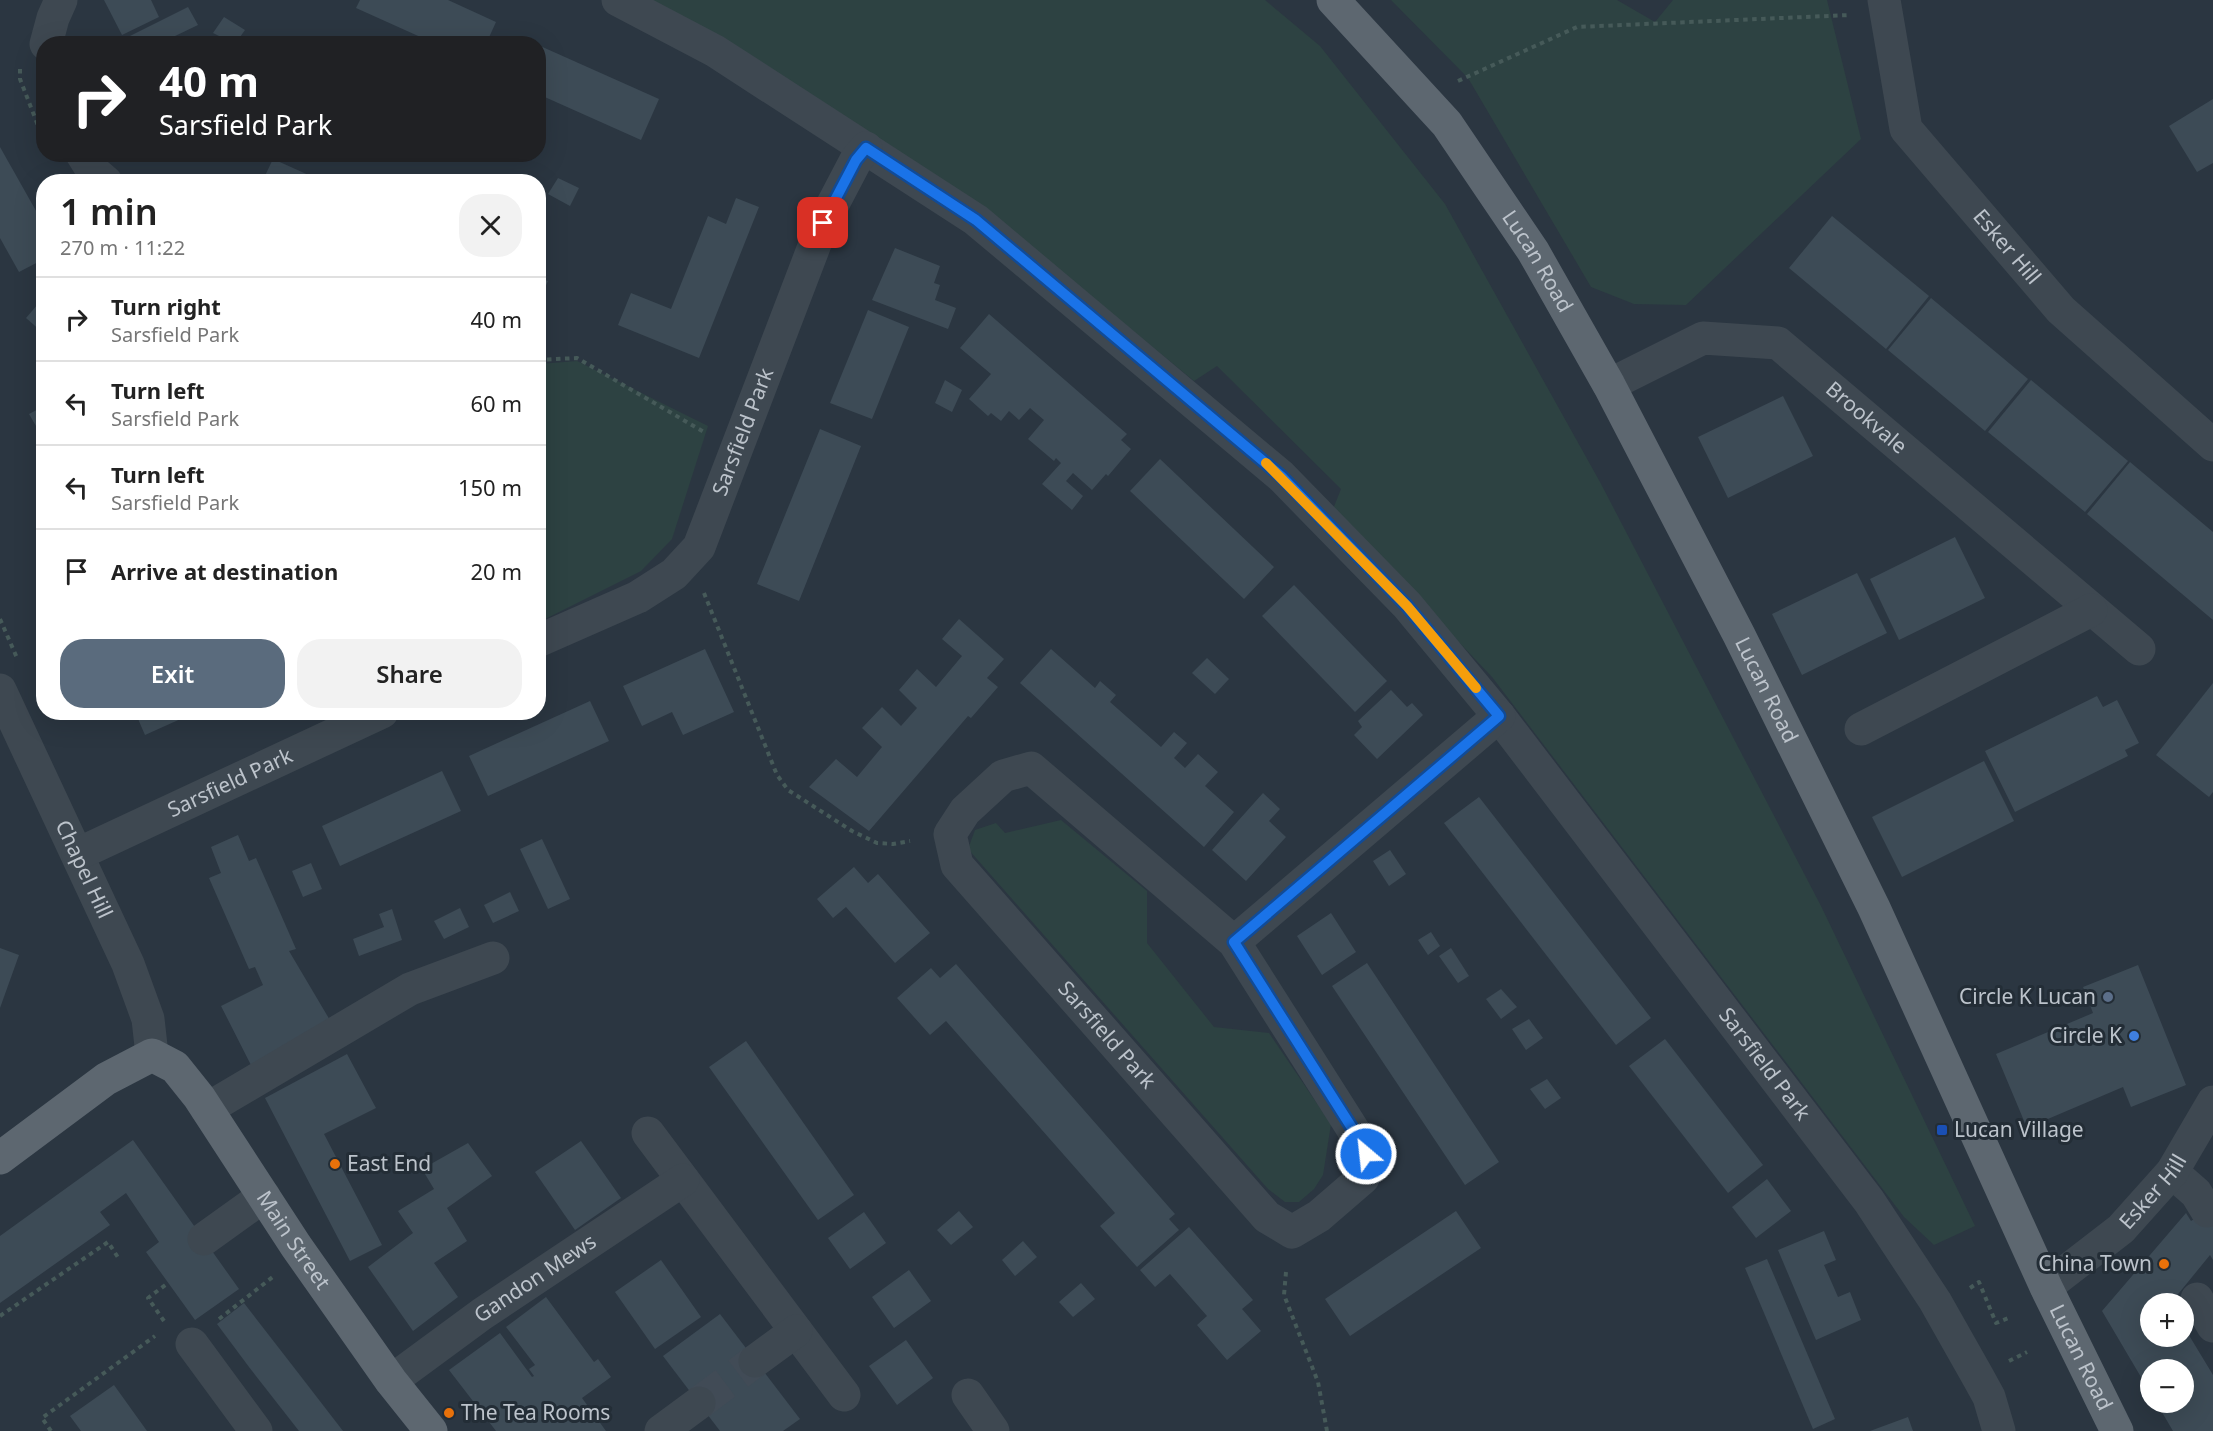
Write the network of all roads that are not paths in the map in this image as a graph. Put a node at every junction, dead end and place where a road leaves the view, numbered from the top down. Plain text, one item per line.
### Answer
1 (61, 0) edge
2 (618, 0) edge
3 (1333, 0) edge
4 (1884, 0) edge
5 (48, 36) edge
6 (866, 148) junction
7 (87, 162) edge
8 (97, 174) edge
9 (1609, 385) junction
10 (2213, 444) edge
11 (2091, 610) junction
12 (546, 637) edge
13 (2139, 649) dead end
14 (0, 690) edge
15 (1499, 716) junction
16 (365, 720) edge
17 (1861, 729) dead end
18 (78, 854) junction
19 (1234, 942) junction
20 (492, 958) dead end
21 (152, 1054) junction
22 (2213, 1102) edge
23 (207, 1109) junction
24 (648, 1134) dead end
25 (0, 1158) edge
26 (2172, 1172) junction
27 (683, 1180) junction
28 (264, 1196) junction
29 (2207, 1211) dead end
30 (204, 1239) dead end
31 (2046, 1287) junction
32 (796, 1331) junction
33 (189, 1345) road end
34 (755, 1361) tunnel mouth
35 (391, 1381) junction
36 (844, 1395) dead end
37 (968, 1395) dead end
38 (699, 1403) tunnel mouth
39 (256, 1431) edge
40 (431, 1431) edge
41 (661, 1431) edge
42 (993, 1431) edge
43 (1999, 1431) edge
44 (2117, 1431) edge

1 - 5 street
2 - 6 street, Sarsfield Park
3 - 9 main road, Lucan Road
4 - 10 street, Esker Hill
6 - 12 street, Sarsfield Park
6 - 15 street, Sarsfield Park
7 - 8 street
9 - 11 street, Brookvale
9 - 31 main road, Lucan Road
11 - 13 street, Brookvale
11 - 17 street
14 - 18 street, Chapel Hill
15 - 19 street
15 - 43 street, Sarsfield Park
16 - 18 street, Sarsfield Park
18 - 21 street, Chapel Hill
19 - 19 street, Sarsfield Park
20 - 23 street
21 - 23 main road, Main Street
21 - 25 main road
22 - 26 street, Esker Hill
23 - 28 main road, Main Street
24 - 27 street
26 - 29 street
26 - 31 street, Esker Hill
27 - 32 street
27 - 35 street, Gandon Mews
28 - 30 street
28 - 35 main road, Main Street
31 - 44 main road, Lucan Road
32 - 34 street
32 - 36 street
33 - 39 street
35 - 40 main road, Main Street
37 - 42 street
38 - 41 street

